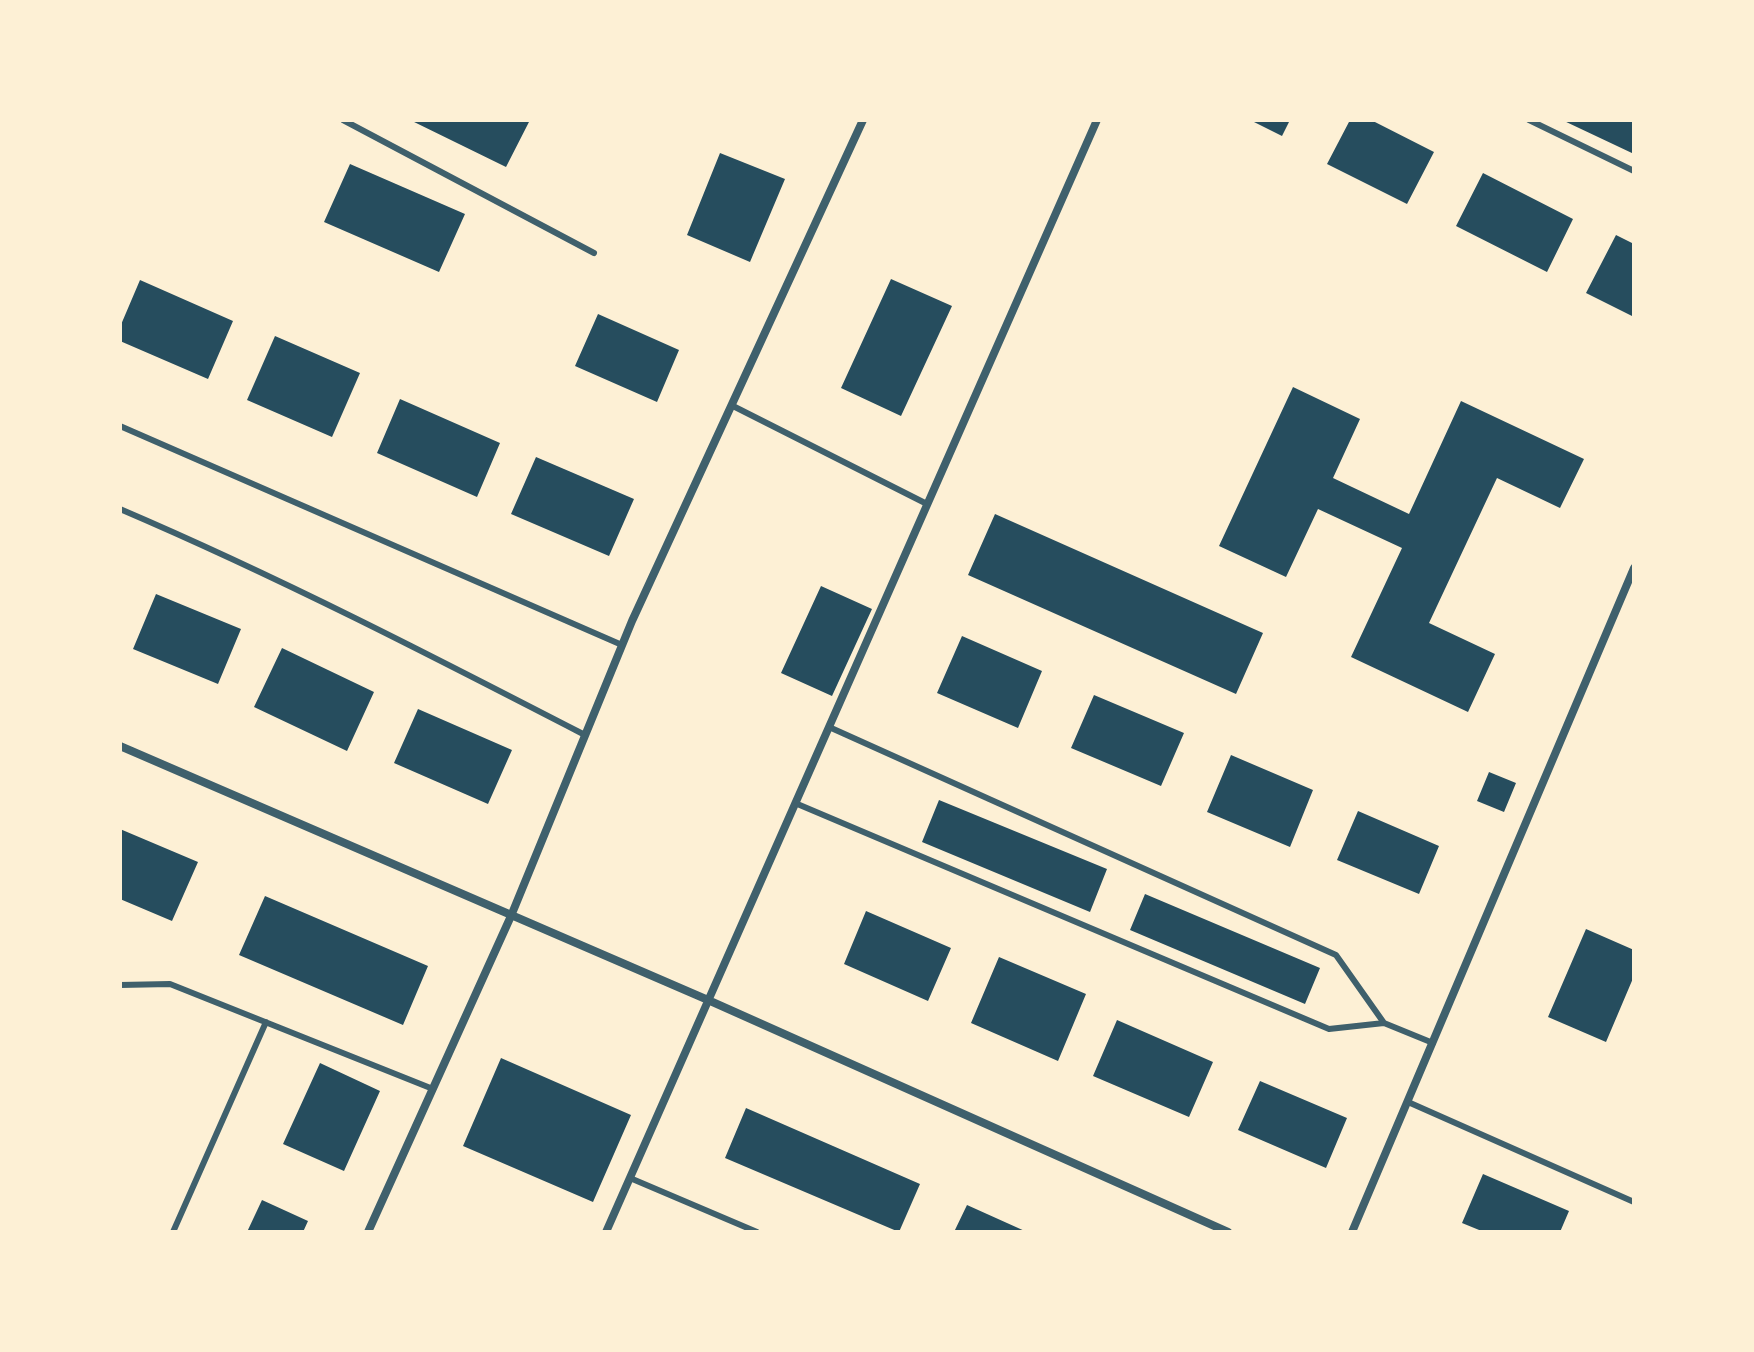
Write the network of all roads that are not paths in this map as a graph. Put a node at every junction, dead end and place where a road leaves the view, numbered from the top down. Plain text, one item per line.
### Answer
1 (343, 120) edge
2 (863, 120) edge
3 (1097, 120) edge
4 (1529, 120) edge
5 (1634, 171) edge
6 (594, 253) dead end
7 (731, 405) junction
8 (120, 426) edge
9 (927, 504) junction
10 (120, 509) edge
11 (1634, 568) edge
12 (622, 645) junction
13 (829, 727) junction
14 (585, 735) junction
15 (120, 746) edge
16 (795, 803) junction
17 (511, 916) junction
18 (120, 985) edge
19 (708, 1000) junction
20 (266, 1022) junction
21 (1384, 1023) junction
22 (1433, 1043) junction
23 (433, 1089) junction
24 (1408, 1102) junction
25 (630, 1178) junction
26 (1634, 1202) edge
27 (173, 1232) edge
28 (368, 1232) edge
29 (606, 1232) edge
30 (757, 1232) edge
31 (1228, 1232) edge
32 (1352, 1232) edge

1 - 6 lane
2 - 7 street
3 - 9 street
4 - 5 lane
7 - 9 lane
7 - 12 street
8 - 12 lane
9 - 13 street
10 - 14 lane
11 - 22 street
12 - 14 street
13 - 16 street
13 - 21 lane
14 - 17 street
15 - 17 street
16 - 19 street
16 - 21 lane
17 - 19 street
17 - 23 street
18 - 20 lane
19 - 25 street
19 - 31 street
20 - 23 lane
20 - 27 lane
21 - 22 lane
22 - 24 street
23 - 28 street
24 - 26 lane
24 - 32 street
25 - 29 street
25 - 30 lane

